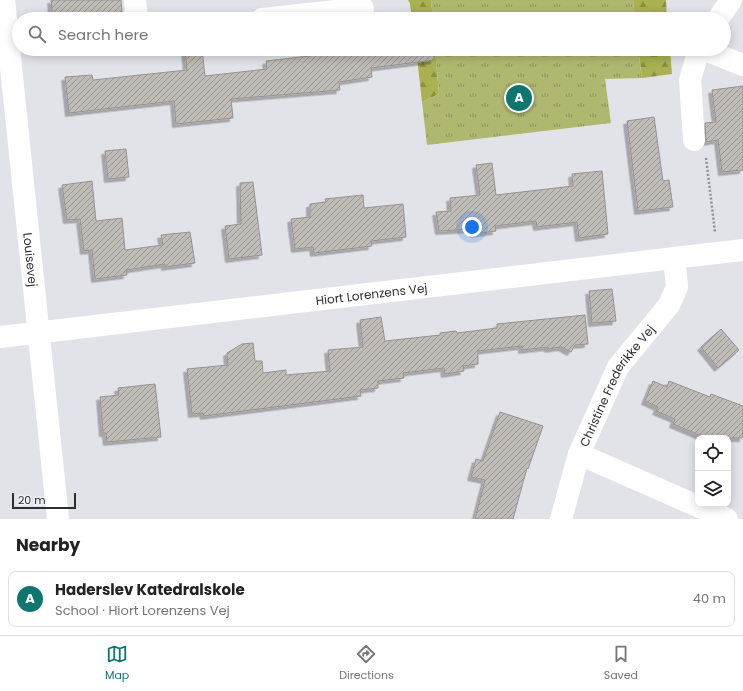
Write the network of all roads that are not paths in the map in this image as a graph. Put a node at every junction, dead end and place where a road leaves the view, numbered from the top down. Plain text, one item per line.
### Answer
1 (4, 0) edge
2 (135, 0) edge
3 (731, 0) edge
4 (363, 8) dead end
5 (136, 12) edge
6 (326, 12) edge
7 (723, 12) edge
8 (12, 36) edge
9 (15, 56) edge
10 (697, 56) edge
11 (720, 56) edge
12 (743, 65) edge
13 (694, 140) road end
14 (743, 250) edge
15 (674, 258) junction
16 (39, 332) junction
17 (0, 337) edge
18 (579, 454) junction
19 (58, 519) edge
20 (561, 519) edge
21 (727, 519) edge

1 - 8 street, Louisevej
2 - 5 street
3 - 7 street
4 - 6 street
9 - 16 street, Louisevej
10 - 13 street
11 - 12 street
14 - 15 street, Hiort Lorenzens Vej
15 - 16 street, Hiort Lorenzens Vej
15 - 18 street, Christine Frederikke Vej
16 - 17 street, Hiort Lorenzens Vej
16 - 19 street, Louisevej
18 - 20 street, Christine Frederikke Vej
18 - 21 street

